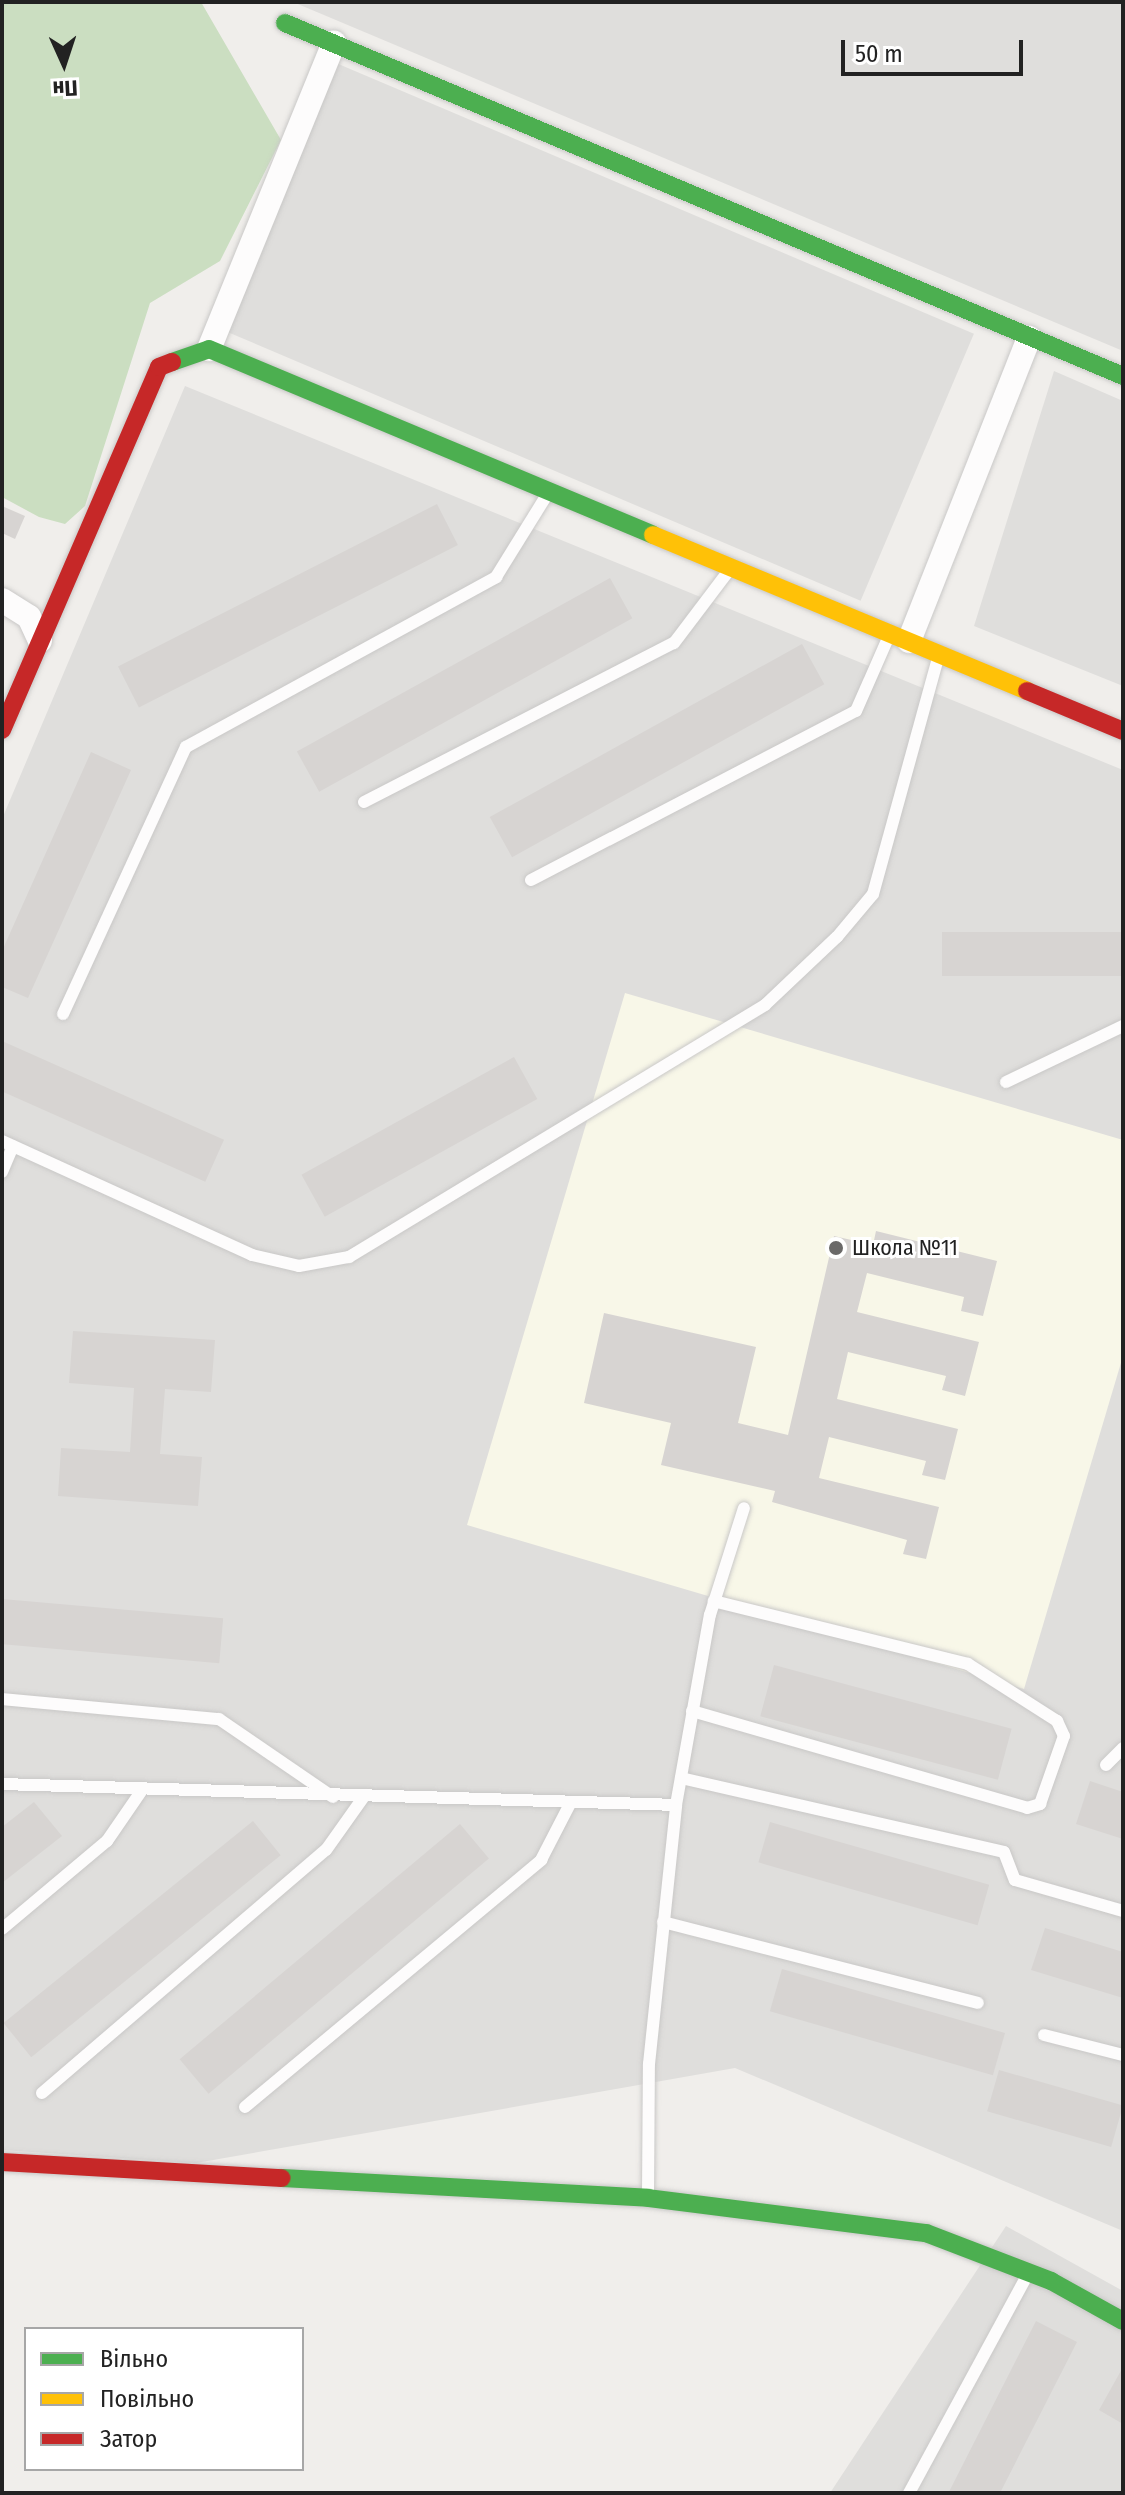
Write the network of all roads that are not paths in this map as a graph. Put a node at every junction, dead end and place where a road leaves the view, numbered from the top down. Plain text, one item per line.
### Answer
1 (285, 23) dead end
2 (334, 42) junction
3 (1029, 338) junction
4 (209, 349) junction
5 (1123, 376) edge
6 (550, 491) junction
7 (732, 567) junction
8 (2, 600) edge
9 (900, 637) junction
10 (40, 641) junction
11 (940, 651) junction
12 (2, 730) edge
13 (1123, 731) edge
14 (364, 802) dead end
15 (531, 880) dead end
16 (63, 1014) dead end
17 (1123, 1026) edge
18 (1006, 1082) dead end
19 (8, 1143) edge
20 (2, 1172) edge
21 (744, 1508) dead end
22 (714, 1601) junction
23 (2, 1699) edge
24 (692, 1711) junction
25 (1123, 1748) edge
26 (1106, 1765) dead end
27 (681, 1778) junction
28 (2, 1784) edge
29 (142, 1790) junction
30 (333, 1797) junction
31 (363, 1798) junction
32 (571, 1802) junction
33 (676, 1805) junction
34 (1123, 1911) edge
35 (663, 1922) junction
36 (2, 1929) edge
37 (978, 2003) dead end
38 (1044, 2035) dead end
39 (1123, 2055) edge
40 (42, 2093) dead end
41 (245, 2107) dead end
42 (2, 2162) edge
43 (648, 2198) junction
44 (1029, 2273) junction
45 (1123, 2321) edge
46 (909, 2493) edge

1 - 2 street
2 - 3 street
2 - 4 street
3 - 5 street
3 - 9 street
4 - 6 street
4 - 10 street
6 - 7 street
6 - 16 lane
7 - 9 street
7 - 14 lane
8 - 10 street
9 - 11 street
9 - 15 lane
10 - 12 street
11 - 13 street
11 - 19 lane
17 - 18 lane
19 - 20 lane
21 - 22 lane
22 - 24 lane
22 - 24 lane
23 - 30 lane
24 - 27 lane
25 - 26 lane
27 - 33 lane
27 - 34 lane
28 - 29 lane
29 - 30 lane
29 - 36 lane
30 - 31 lane
31 - 32 lane
31 - 40 lane
32 - 33 lane
32 - 41 lane
33 - 35 lane
35 - 37 lane
35 - 43 lane
38 - 39 lane
42 - 43 street
43 - 44 street
44 - 45 street
44 - 46 lane

